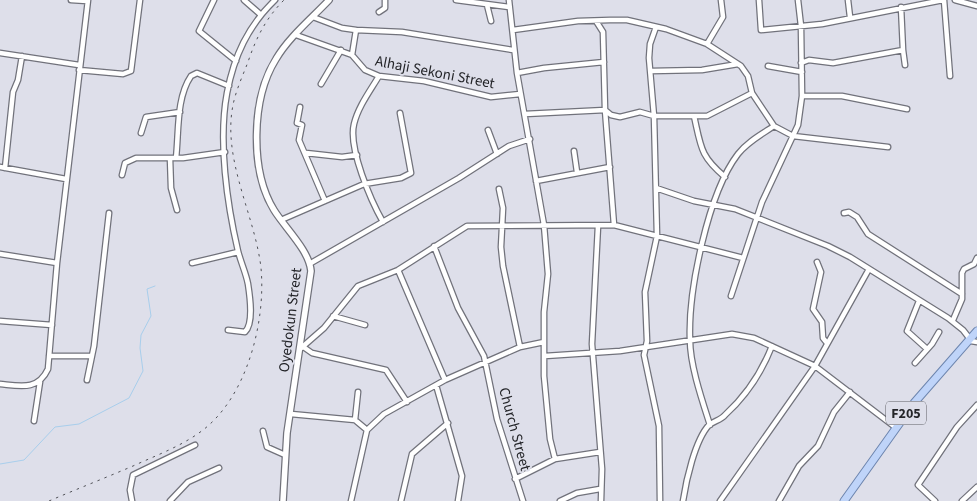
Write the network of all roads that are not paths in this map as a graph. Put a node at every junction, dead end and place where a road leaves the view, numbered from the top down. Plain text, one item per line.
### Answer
1 (71, 0) edge
2 (140, 0) edge
3 (214, 0) edge
4 (244, 0) edge
5 (274, 0) edge
6 (328, 0) edge
7 (386, 0) edge
8 (456, 0) edge
9 (509, 0) edge
10 (721, 0) edge
11 (759, 0) edge
12 (798, 0) edge
13 (848, 0) edge
14 (943, 0) edge
15 (955, 0) edge
16 (88, 1) edge
17 (487, 5) junction
18 (977, 6) edge
19 (509, 7) junction
20 (901, 7) junction
21 (379, 12) dead end
22 (260, 14) junction
23 (313, 17) junction
24 (850, 17) junction
25 (491, 21) dead end
26 (596, 21) junction
27 (801, 26) junction
28 (656, 27) junction
29 (356, 30) junction
30 (513, 30) junction
31 (296, 35) junction
32 (707, 44) junction
33 (341, 50) junction
34 (513, 50) junction
35 (903, 50) junction
36 (0, 53) edge
37 (352, 55) junction
38 (22, 56) junction
39 (236, 61) junction
40 (604, 62) junction
41 (801, 63) junction
42 (738, 64) junction
43 (905, 65) dead end
44 (768, 66) dead end
45 (79, 67) junction
46 (651, 71) junction
47 (802, 72) junction
48 (516, 74) junction
49 (379, 76) junction
50 (950, 76) dead end
51 (321, 84) dead end
52 (229, 86) junction
53 (752, 93) junction
54 (520, 94) junction
55 (802, 96) junction
56 (300, 107) dead end
57 (906, 109) dead end
58 (605, 110) junction
59 (180, 112) junction
60 (400, 113) dead end
61 (525, 114) junction
62 (654, 116) junction
63 (694, 116) junction
64 (774, 126) junction
65 (488, 130) dead end
66 (141, 133) dead end
67 (792, 136) junction
68 (530, 139) junction
69 (888, 147) dead end
70 (574, 151) dead end
71 (225, 152) junction
72 (306, 153) junction
73 (496, 154) junction
74 (357, 155) junction
75 (173, 158) junction
76 (610, 167) junction
77 (2, 168) edge
78 (578, 172) junction
79 (122, 175) dead end
80 (725, 177) junction
81 (66, 179) junction
82 (536, 181) junction
83 (364, 184) junction
84 (656, 188) junction
85 (500, 189) dead end
86 (325, 201) junction
87 (713, 206) junction
88 (177, 210) dead end
89 (109, 213) dead end
90 (844, 213) dead end
91 (281, 220) junction
92 (756, 220) junction
93 (383, 222) junction
94 (502, 224) junction
95 (544, 225) junction
96 (614, 225) junction
97 (598, 226) junction
98 (657, 236) junction
99 (434, 246) junction
100 (702, 248) junction
101 (238, 252) junction
102 (0, 254) edge
103 (742, 258) junction
104 (977, 258) edge
105 (818, 262) dead end
106 (57, 263) junction
107 (192, 263) dead end
108 (311, 263) junction
109 (869, 269) junction
110 (398, 270) junction
111 (962, 294) junction
112 (731, 296) dead end
113 (919, 301) junction
114 (333, 316) junction
115 (953, 320) junction
116 (0, 321) edge
117 (52, 325) junction
118 (365, 325) dead end
119 (228, 330) dead end
120 (939, 332) dead end
121 (977, 333) edge
122 (972, 341) edge
123 (544, 342) junction
124 (690, 342) junction
125 (827, 343) junction
126 (772, 346) junction
127 (520, 347) junction
128 (645, 347) junction
129 (300, 349) junction
130 (927, 349) junction
131 (594, 354) junction
132 (49, 356) junction
133 (91, 356) junction
134 (545, 356) junction
135 (485, 363) junction
136 (915, 363) dead end
137 (815, 366) junction
138 (87, 380) dead end
139 (444, 380) junction
140 (40, 382) junction
141 (0, 384) edge
142 (436, 384) junction
143 (358, 392) dead end
144 (850, 392) junction
145 (407, 402) junction
146 (977, 404) edge
147 (291, 414) junction
148 (355, 420) junction
149 (34, 421) dead end
150 (448, 423) junction
151 (710, 425) junction
152 (895, 427) junction
153 (366, 430) junction
154 (263, 431) dead end
155 (196, 445) dead end
156 (600, 452) junction
157 (285, 455) junction
158 (555, 459) junction
159 (219, 468) dead end
160 (515, 479) junction
161 (977, 487) edge
162 (600, 489) junction
163 (132, 501) edge
164 (170, 501) edge
165 (283, 501) edge
166 (351, 501) edge
167 (401, 501) edge
168 (458, 501) edge
169 (523, 501) edge
170 (560, 501) edge
171 (601, 501) edge
172 (660, 501) edge
173 (684, 501) edge
174 (720, 501) edge
175 (779, 501) edge
176 (845, 501) edge
177 (935, 501) edge
178 (962, 501) edge

1 - 16 street
2 - 45 street
3 - 39 street
4 - 22 street
5 - 22 street
6 - 23 street, Oyedokun Street
7 - 21 street
8 - 17 street
9 - 19 street
10 - 32 street
11 - 27 street
12 - 27 street
13 - 24 street
14 - 20 street
14 - 50 street
15 - 18 street
16 - 45 street
17 - 19 street
17 - 25 street
19 - 30 street
20 - 24 street
20 - 35 street
22 - 39 street
23 - 29 street
23 - 31 street, Oyedokun Street
24 - 27 street
26 - 28 street
26 - 30 street
26 - 40 street
27 - 41 street
28 - 32 street
28 - 46 street
29 - 34 street
29 - 37 street
30 - 34 street
31 - 33 street, Alhaji Sekoni Street
31 - 91 street, Oyedokun Street
32 - 42 street
33 - 37 street, Alhaji Sekoni Street
33 - 51 street
34 - 48 street
35 - 41 street
35 - 43 street
36 - 38 street
37 - 49 street, Alhaji Sekoni Street
38 - 45 street
38 - 77 street
39 - 52 street
40 - 48 street
40 - 58 street
41 - 47 street
42 - 46 street
42 - 53 street
44 - 47 street
45 - 81 street
46 - 62 street
47 - 55 street
48 - 54 street
49 - 54 street, Alhaji Sekoni Street
49 - 74 street
52 - 59 street
52 - 71 street
53 - 63 street
53 - 64 street
54 - 61 street
55 - 57 street
55 - 67 street
56 - 72 street
58 - 61 street
58 - 62 street
58 - 76 street
59 - 66 street
59 - 75 street
60 - 83 street
61 - 68 street
62 - 63 street
62 - 84 street
63 - 80 street
64 - 67 street
64 - 80 street
65 - 73 street
67 - 69 street
67 - 92 street
68 - 73 street
68 - 82 street
70 - 78 street
71 - 75 street
71 - 101 street
72 - 74 street
72 - 86 street
73 - 93 street
74 - 83 street
75 - 79 street
75 - 88 street
76 - 78 street
76 - 96 street
77 - 81 street
78 - 82 street
80 - 87 street
81 - 106 street
82 - 95 street
83 - 86 street
83 - 93 street
84 - 87 street
84 - 98 street
85 - 94 street
86 - 91 street
87 - 92 street
87 - 100 street
89 - 133 street
90 - 111 street
91 - 108 street, Oyedokun Street
92 - 103 street
92 - 109 street
93 - 108 street
94 - 95 street
94 - 99 street
94 - 127 street
95 - 97 street
95 - 123 street
96 - 97 street
96 - 98 street
97 - 131 street
98 - 100 street
98 - 128 street
99 - 110 street
99 - 135 street, Church Street
100 - 103 street
100 - 124 street
101 - 107 street
101 - 119 street
102 - 106 street
103 - 112 street
104 - 111 street
105 - 125 street
106 - 117 street
108 - 129 street, Oyedokun Street
109 - 113 street
109 - 125 street
110 - 114 street
110 - 139 street
111 - 115 street
113 - 115 street
113 - 130 street
114 - 118 street
114 - 129 street
115 - 122 street
116 - 117 street
117 - 132 street
120 - 130 street
121 - 122 main road, F205
122 - 152 main road, F205
122 - 176 main road, F205
123 - 127 street
123 - 134 street
124 - 126 street
124 - 128 street
124 - 151 street
125 - 137 street
126 - 137 street
126 - 151 street
127 - 135 street
128 - 131 street
128 - 172 street
129 - 145 street
129 - 147 street, Oyedokun Street
130 - 136 street
131 - 134 street
131 - 156 street
132 - 133 street
132 - 140 street
133 - 138 street
134 - 158 street
135 - 139 street
135 - 160 street, Church Street
137 - 144 street
137 - 174 street
139 - 142 street
140 - 141 street
140 - 149 street
142 - 145 street
142 - 150 street
143 - 148 street
144 - 152 street
144 - 175 street
145 - 153 street
146 - 177 street
147 - 148 street
147 - 157 street, Oyedokun Street
148 - 153 street
150 - 167 street
150 - 168 street
151 - 173 street
152 - 176 main road, F205
153 - 166 street
154 - 157 street
155 - 163 street
156 - 158 street
156 - 162 street
157 - 165 street, Oyedokun Street
158 - 160 street
159 - 164 street
160 - 169 street, Church Street
161 - 178 street
162 - 170 street
162 - 171 street

